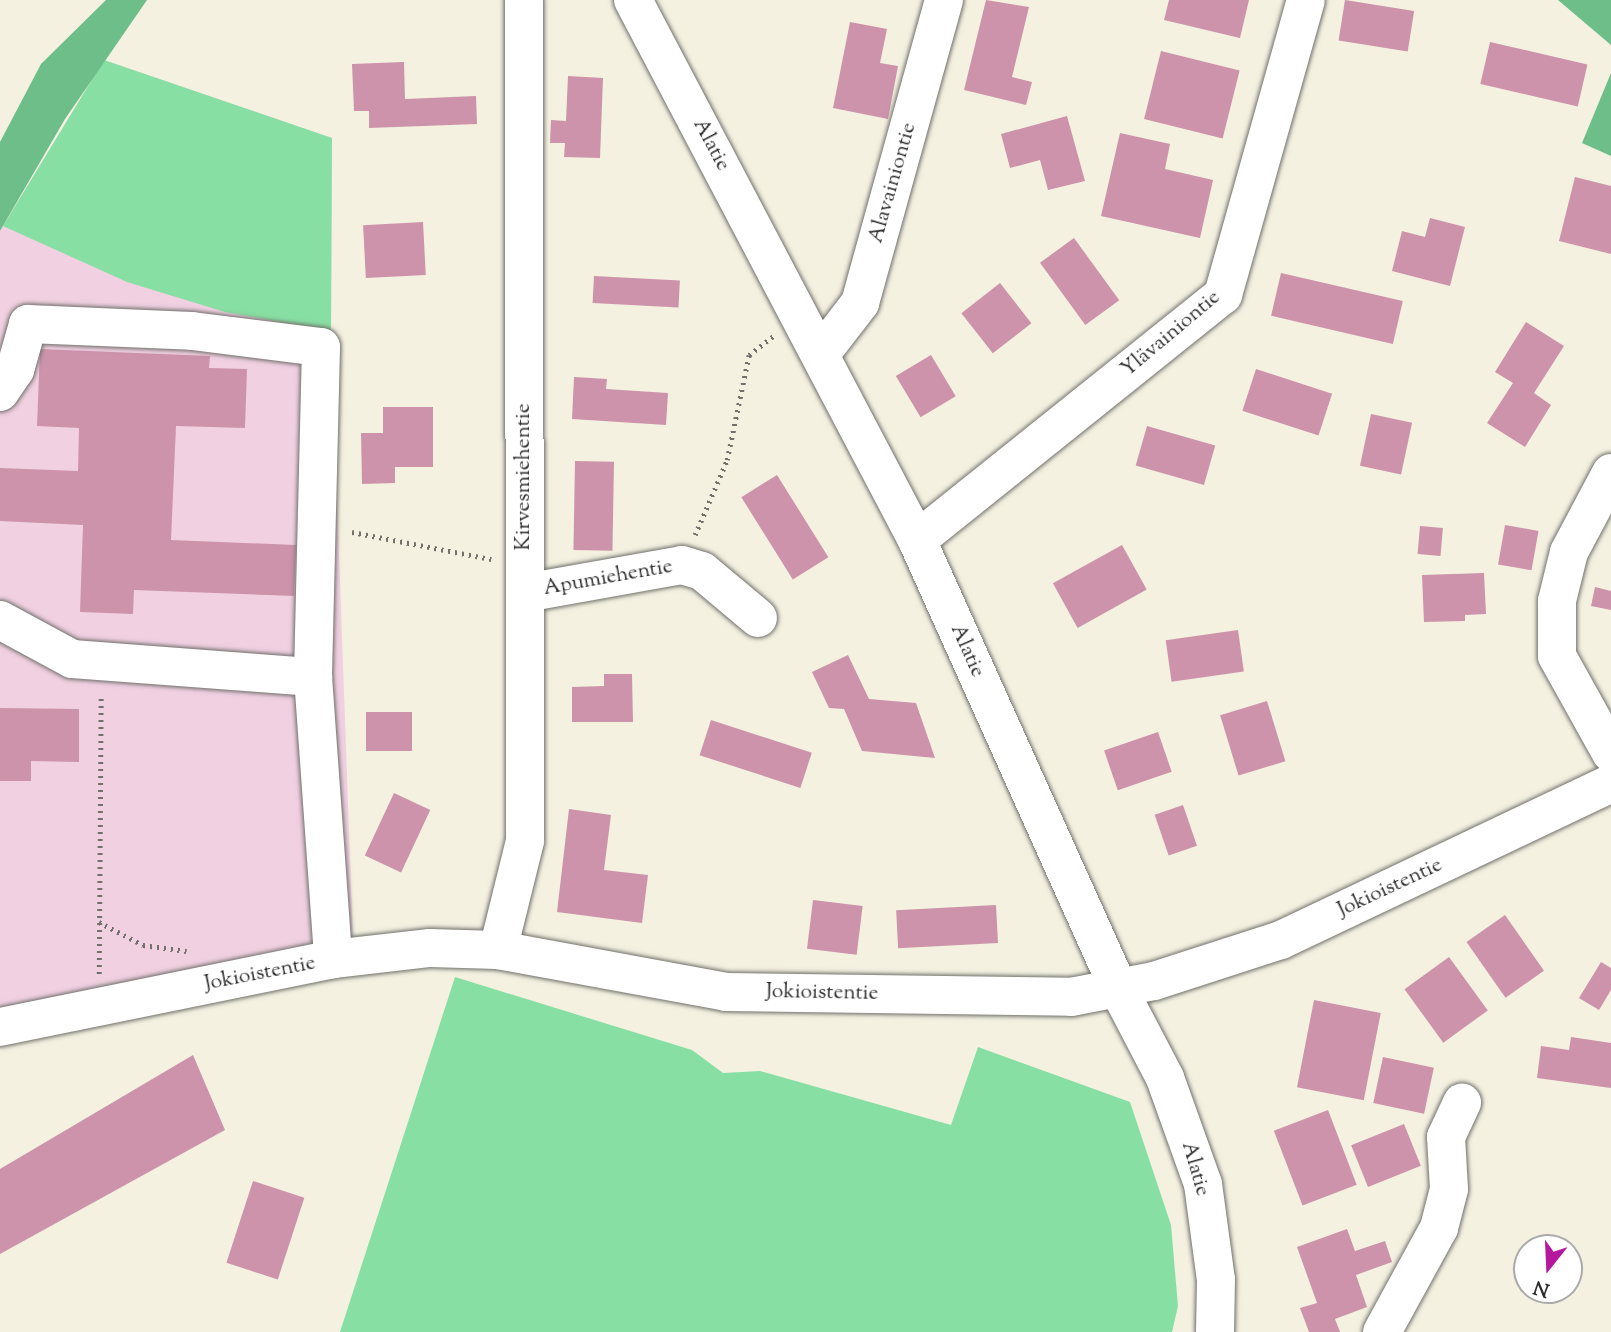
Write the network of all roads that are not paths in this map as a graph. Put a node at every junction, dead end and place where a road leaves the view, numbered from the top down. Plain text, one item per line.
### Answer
1 (524, 0) edge
2 (632, 0) edge
3 (944, 0) edge
4 (1306, 0) edge
5 (820, 355) junction
6 (0, 392) edge
7 (1611, 473) edge
8 (917, 540) junction
9 (524, 580) junction
10 (758, 618) dead end
11 (0, 620) edge
12 (313, 677) junction
13 (1611, 753) edge
14 (1611, 783) edge
15 (498, 950) junction
16 (334, 959) junction
17 (1118, 988) junction
18 (0, 1027) edge
19 (1462, 1103) dead end
20 (1214, 1332) edge
21 (1382, 1332) edge

1 - 9 street, Kirvesmiehentie
2 - 5 street, Alatie
3 - 5 street, Alavainiontie
4 - 8 street, Ylävainiontie
5 - 8 street, Alatie
6 - 12 street
7 - 13 street
8 - 17 street, Alatie
9 - 10 street, Apumiehentie
9 - 15 street, Kirvesmiehentie
11 - 12 street
12 - 16 street
14 - 17 street, Jokioistentie
15 - 16 street, Jokioistentie
15 - 17 street, Jokioistentie
16 - 18 street, Jokioistentie
17 - 20 street, Alatie
19 - 21 street

